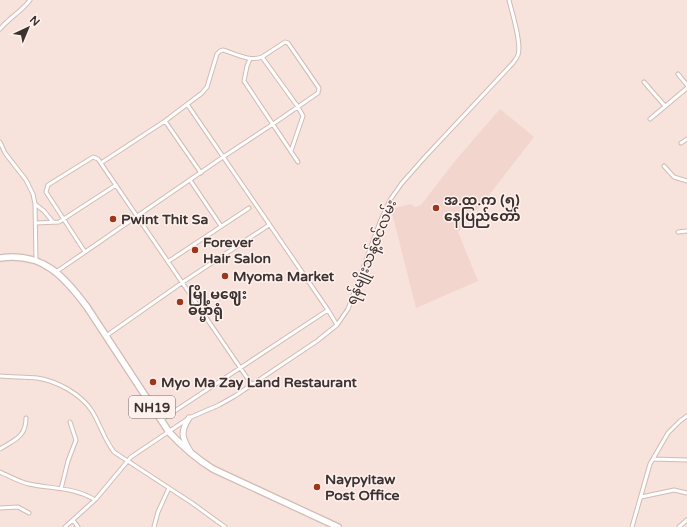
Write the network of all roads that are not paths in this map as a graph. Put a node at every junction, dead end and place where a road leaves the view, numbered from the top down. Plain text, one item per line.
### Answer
1 (30, 0) edge
2 (509, 0) edge
3 (0, 29) edge
4 (262, 58) junction
5 (250, 59) junction
6 (678, 74) dead end
7 (644, 82) dead end
8 (687, 85) edge
9 (687, 88) edge
10 (187, 104) junction
11 (665, 106) junction
12 (298, 107) junction
13 (650, 119) dead end
14 (165, 121) junction
15 (273, 124) junction
16 (687, 139) edge
17 (0, 142) edge
18 (681, 143) dead end
19 (291, 151) junction
20 (223, 157) junction
21 (298, 162) dead end
22 (101, 163) junction
23 (664, 166) dead end
24 (201, 173) junction
25 (190, 180) junction
26 (687, 181) edge
27 (116, 185) junction
28 (35, 204) junction
29 (249, 208) dead end
30 (138, 216) junction
31 (64, 219) junction
32 (53, 222) junction
33 (36, 223) junction
34 (269, 225) junction
35 (221, 226) junction
36 (687, 231) edge
37 (678, 232) dead end
38 (85, 252) junction
39 (0, 258) edge
40 (36, 260) junction
41 (169, 261) junction
42 (56, 272) junction
43 (183, 282) junction
44 (328, 310) junction
45 (338, 325) junction
46 (106, 336) junction
47 (241, 368) junction
48 (0, 376) edge
49 (252, 385) junction
50 (687, 416) edge
51 (26, 418) dead end
52 (189, 418) junction
53 (161, 420) junction
54 (70, 422) dead end
55 (169, 432) junction
56 (0, 449) edge
57 (194, 457) junction
58 (653, 459) junction
59 (687, 460) edge
60 (128, 461) junction
61 (0, 472) edge
62 (169, 488) junction
63 (61, 489) junction
64 (687, 493) edge
65 (641, 497) junction
66 (94, 500) junction
67 (0, 508) edge
68 (29, 513) dead end
69 (73, 520) junction
70 (687, 520) edge
71 (65, 527) edge
72 (78, 527) edge
73 (154, 527) edge
74 (225, 527) edge
75 (338, 527) edge
76 (632, 527) edge
77 (679, 527) edge

1 - 3 street
2 - 45 street, ရန်မျိုးသန့်ဇင်လမ်း
4 - 5 street
4 - 12 street
4 - 12 street
5 - 10 street
5 - 15 street
6 - 8 street
7 - 11 street
9 - 11 street
10 - 14 street
10 - 20 street
11 - 13 street
12 - 15 street
12 - 19 street
14 - 22 street
14 - 24 street
15 - 19 street
15 - 20 street
16 - 18 street
17 - 28 street
19 - 21 street
20 - 24 street
20 - 34 street
22 - 27 street
22 - 31 street
23 - 26 street
24 - 25 street
25 - 30 street
25 - 35 street
27 - 30 street
27 - 31 street
28 - 32 street
28 - 33 street
29 - 35 street
30 - 38 street
30 - 41 street
31 - 32 street
31 - 38 street
32 - 33 street
33 - 40 street
34 - 43 street
34 - 44 street
35 - 41 street
36 - 37 street
38 - 42 street
39 - 40 highway, NH19
40 - 42 highway, NH19
41 - 43 street
42 - 46 highway, NH19
43 - 46 street
43 - 47 street
44 - 45 street
44 - 47 street
45 - 49 street, ရန်မျိုးသန့်ဇင်လမ်း
46 - 53 highway, NH19
47 - 49 street
47 - 53 street
48 - 60 street
49 - 52 street, ရန်မျိုးသန့်ဇင်လမ်း
50 - 58 street
51 - 56 street
52 - 55 street, ရန်မျိုးသန့်ဇင်လမ်း
52 - 57 main road
53 - 55 highway, NH19
54 - 63 street
55 - 57 highway, NH19
55 - 60 street, ရန်မျိုးသန့်ဇင်လမ်း
57 - 75 highway, NH19
58 - 59 street
58 - 65 street
60 - 62 street
60 - 66 street, ရန်မျိုးသန့်ဇင်လမ်း
61 - 63 street
62 - 73 street
62 - 74 street
63 - 66 street
64 - 65 street
65 - 76 street
66 - 69 street, ရန်မျိုးသန့်ဇင်လမ်း
67 - 68 street
69 - 71 street, ရန်မျိုးသန့်ဇင်လမ်း
69 - 72 street
70 - 77 street

